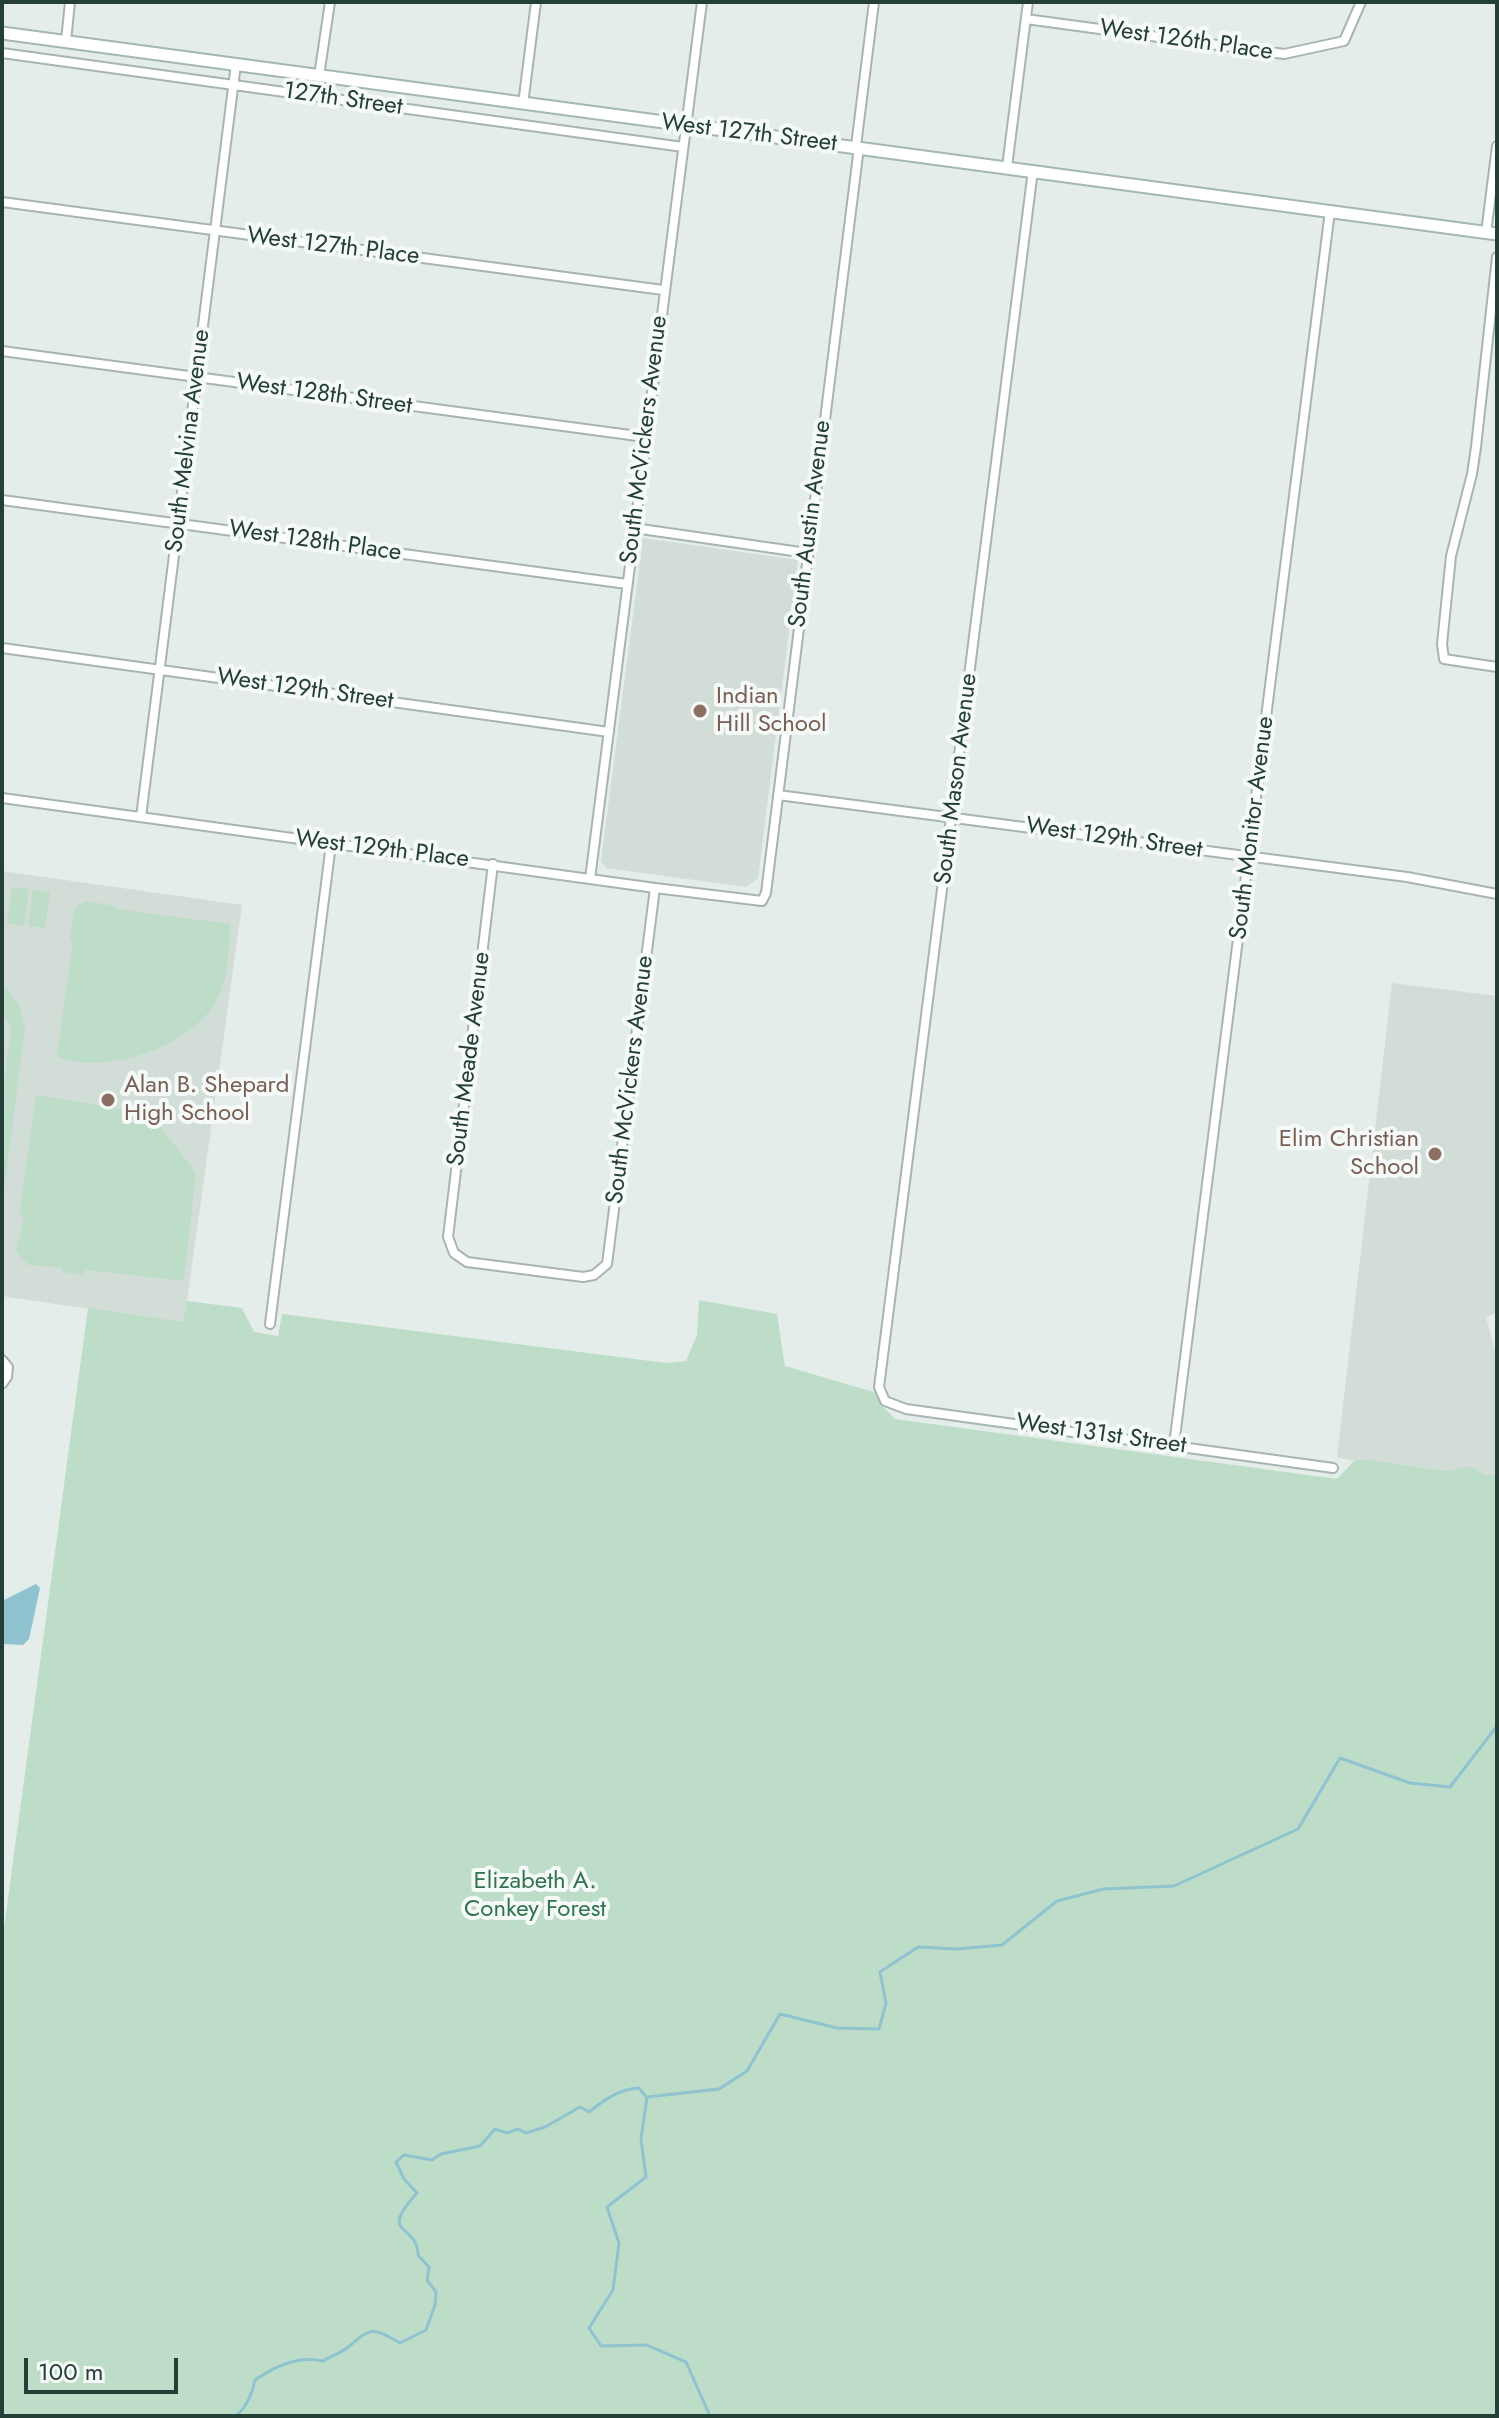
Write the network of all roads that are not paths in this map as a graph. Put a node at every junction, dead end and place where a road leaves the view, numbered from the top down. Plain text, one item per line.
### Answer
1 (70, 2) edge
2 (330, 2) edge
3 (536, 2) edge
4 (702, 2) edge
5 (874, 2) edge
6 (1028, 2) edge
7 (1361, 2) edge
8 (1026, 19) junction
9 (2, 33) edge
10 (66, 41) junction
11 (2, 53) edge
12 (236, 64) junction
13 (319, 76) junction
14 (234, 85) junction
15 (523, 104) junction
16 (686, 127) junction
17 (857, 146) junction
18 (1497, 146) edge
19 (683, 147) junction
20 (1007, 167) junction
21 (1033, 170) junction
22 (2, 202) edge
23 (1330, 211) junction
24 (215, 232) junction
25 (1492, 234) edge
26 (1497, 257) edge
27 (663, 290) junction
28 (2, 351) edge
29 (197, 378) junction
30 (645, 437) junction
31 (2, 500) edge
32 (178, 523) junction
33 (634, 528) junction
34 (807, 553) junction
35 (627, 584) junction
36 (2, 648) edge
37 (1497, 667) edge
38 (160, 670) junction
39 (609, 732) junction
40 (778, 795) junction
41 (2, 798) edge
42 (141, 817) junction
43 (952, 818) junction
44 (331, 844) junction
45 (1250, 857) junction
46 (493, 864) junction
47 (590, 879) junction
48 (655, 888) junction
49 (1497, 894) edge
50 (762, 901) joint
51 (601, 1270) joint
52 (270, 1324) dead end
53 (2, 1360) edge
54 (2, 1384) edge
55 (879, 1387) joint
56 (1174, 1445) junction
57 (1333, 1468) dead end

1 - 10 street
2 - 13 street
3 - 15 street
4 - 16 street, South McVickers Avenue
5 - 17 street, South Austin Avenue
6 - 8 street
7 - 8 street, West 126th Place
8 - 20 street
9 - 10 main road, West 127th Street
10 - 12 main road, West 127th Street
11 - 14 street, 127th Street
12 - 13 main road, West 127th Street
12 - 14 street, South Melvina Avenue
13 - 15 main road, West 127th Street
14 - 19 street, 127th Street
14 - 24 street, South Melvina Avenue
15 - 16 main road, West 127th Street
16 - 17 main road, West 127th Street
16 - 19 street, South McVickers Avenue
17 - 20 main road, West 127th Street
17 - 34 street, South Austin Avenue
18 - 25 street
19 - 27 street, South McVickers Avenue
20 - 21 main road, West 127th Street
21 - 23 main road, West 127th Street
21 - 43 street, South Mason Avenue
22 - 24 street, West 127th Place
23 - 25 main road, West 127th Street
23 - 45 street, South Monitor Avenue
24 - 27 street, West 127th Place
24 - 29 street, South Melvina Avenue
26 - 37 street
27 - 30 street, South McVickers Avenue
28 - 29 street, West 128th Street
29 - 30 street, West 128th Street
29 - 32 street, South Melvina Avenue
30 - 33 street, South McVickers Avenue
31 - 32 street, West 128th Place
32 - 35 street, West 128th Place
32 - 38 street, South Melvina Avenue
33 - 34 street
33 - 35 street, South McVickers Avenue
34 - 40 street, South Austin Avenue
35 - 39 street, South McVickers Avenue
36 - 38 street, West 129th Street
38 - 39 street, West 129th Street
38 - 42 street, South Melvina Avenue
39 - 47 street, South McVickers Avenue
40 - 43 street, West 129th Street
40 - 50 street, South Austin Avenue
41 - 42 street, West 129th Place
42 - 44 street, West 129th Place
43 - 45 street, West 129th Street
43 - 55 street, South Mason Avenue
44 - 46 street, West 129th Place
44 - 52 street
45 - 49 street, West 129th Street
45 - 56 street, South Monitor Avenue
46 - 47 street, West 129th Place
46 - 51 street, South Meade Avenue
47 - 48 street, West 129th Place
48 - 50 street, West 129th Place
48 - 51 street, South McVickers Avenue
53 - 54 street
55 - 56 street, West 131st Street
56 - 57 street, West 131st Street

